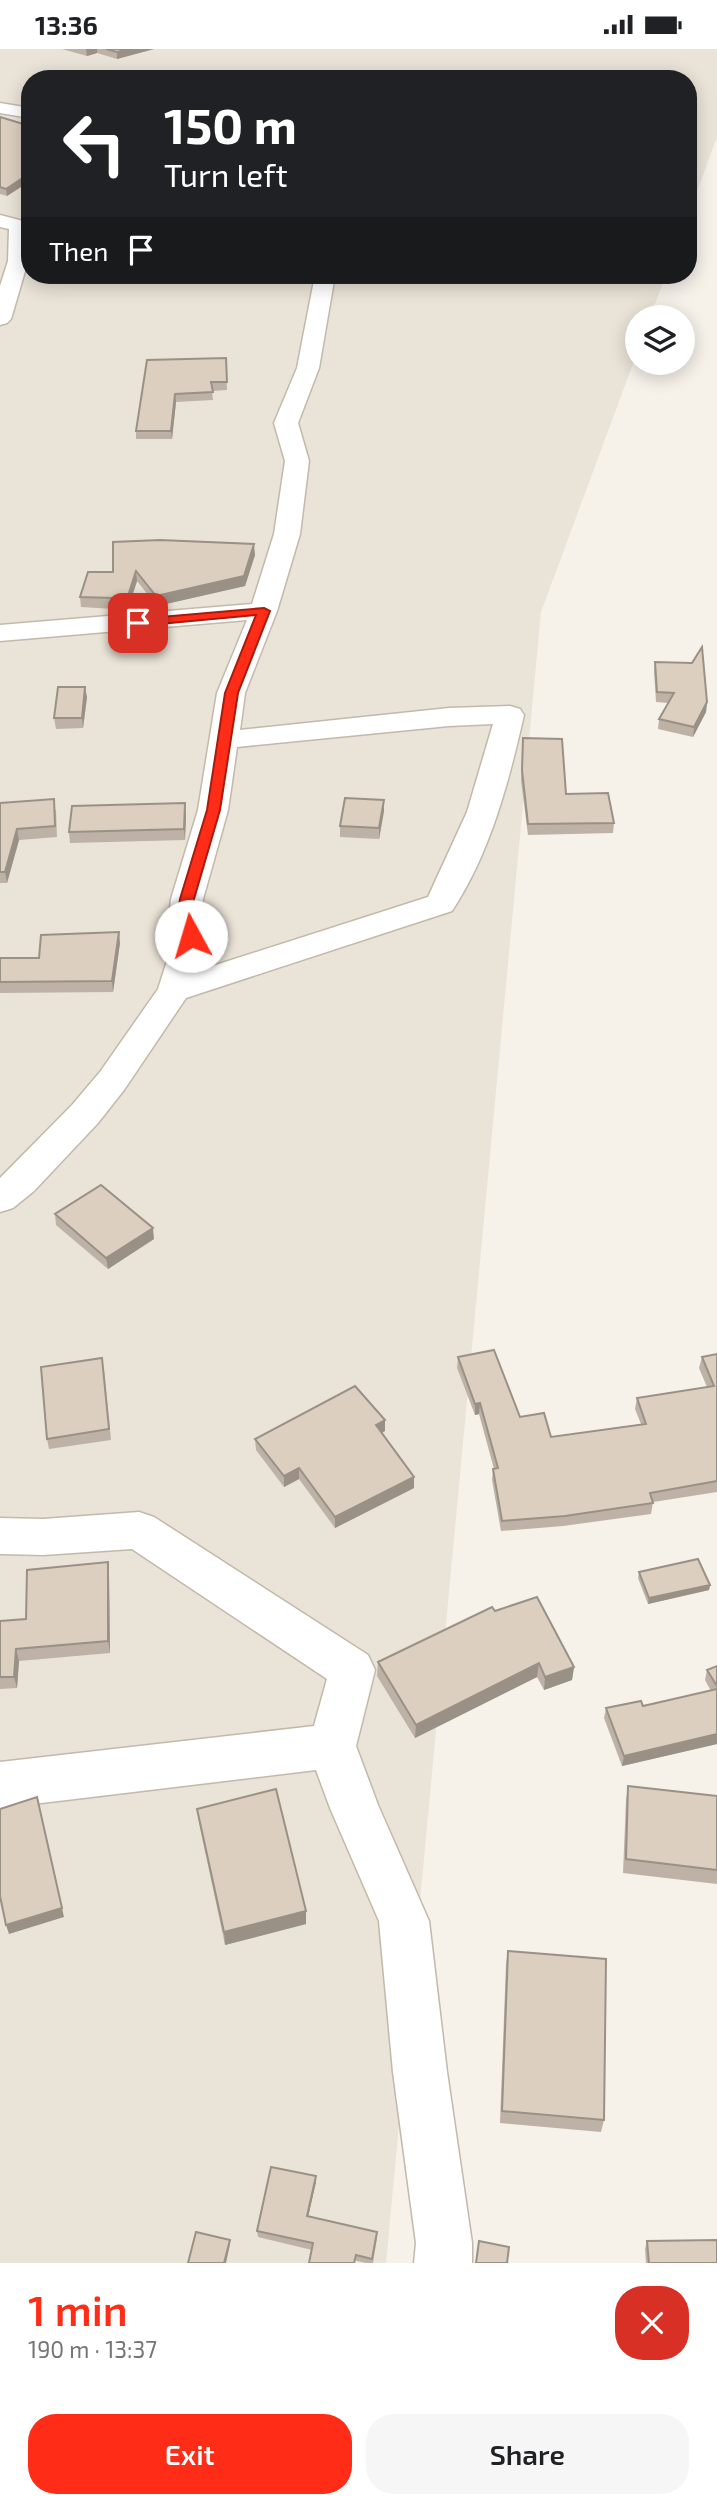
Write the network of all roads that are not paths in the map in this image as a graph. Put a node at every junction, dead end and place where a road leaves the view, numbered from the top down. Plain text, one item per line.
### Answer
1 (0, 108) edge
2 (21, 112) edge
3 (0, 221) edge
4 (322, 284) edge
5 (0, 319) edge
6 (264, 611) junction
7 (0, 633) edge
8 (224, 740) junction
9 (174, 990) junction
10 (0, 1198) edge
11 (0, 1536) edge
12 (332, 1746) junction
13 (0, 1785) edge
14 (443, 2263) edge

1 - 2 street
3 - 5 street
4 - 6 street
6 - 7 street
6 - 8 street
8 - 9 street
8 - 9 street
9 - 10 street
11 - 12 street
12 - 13 street
12 - 14 street

